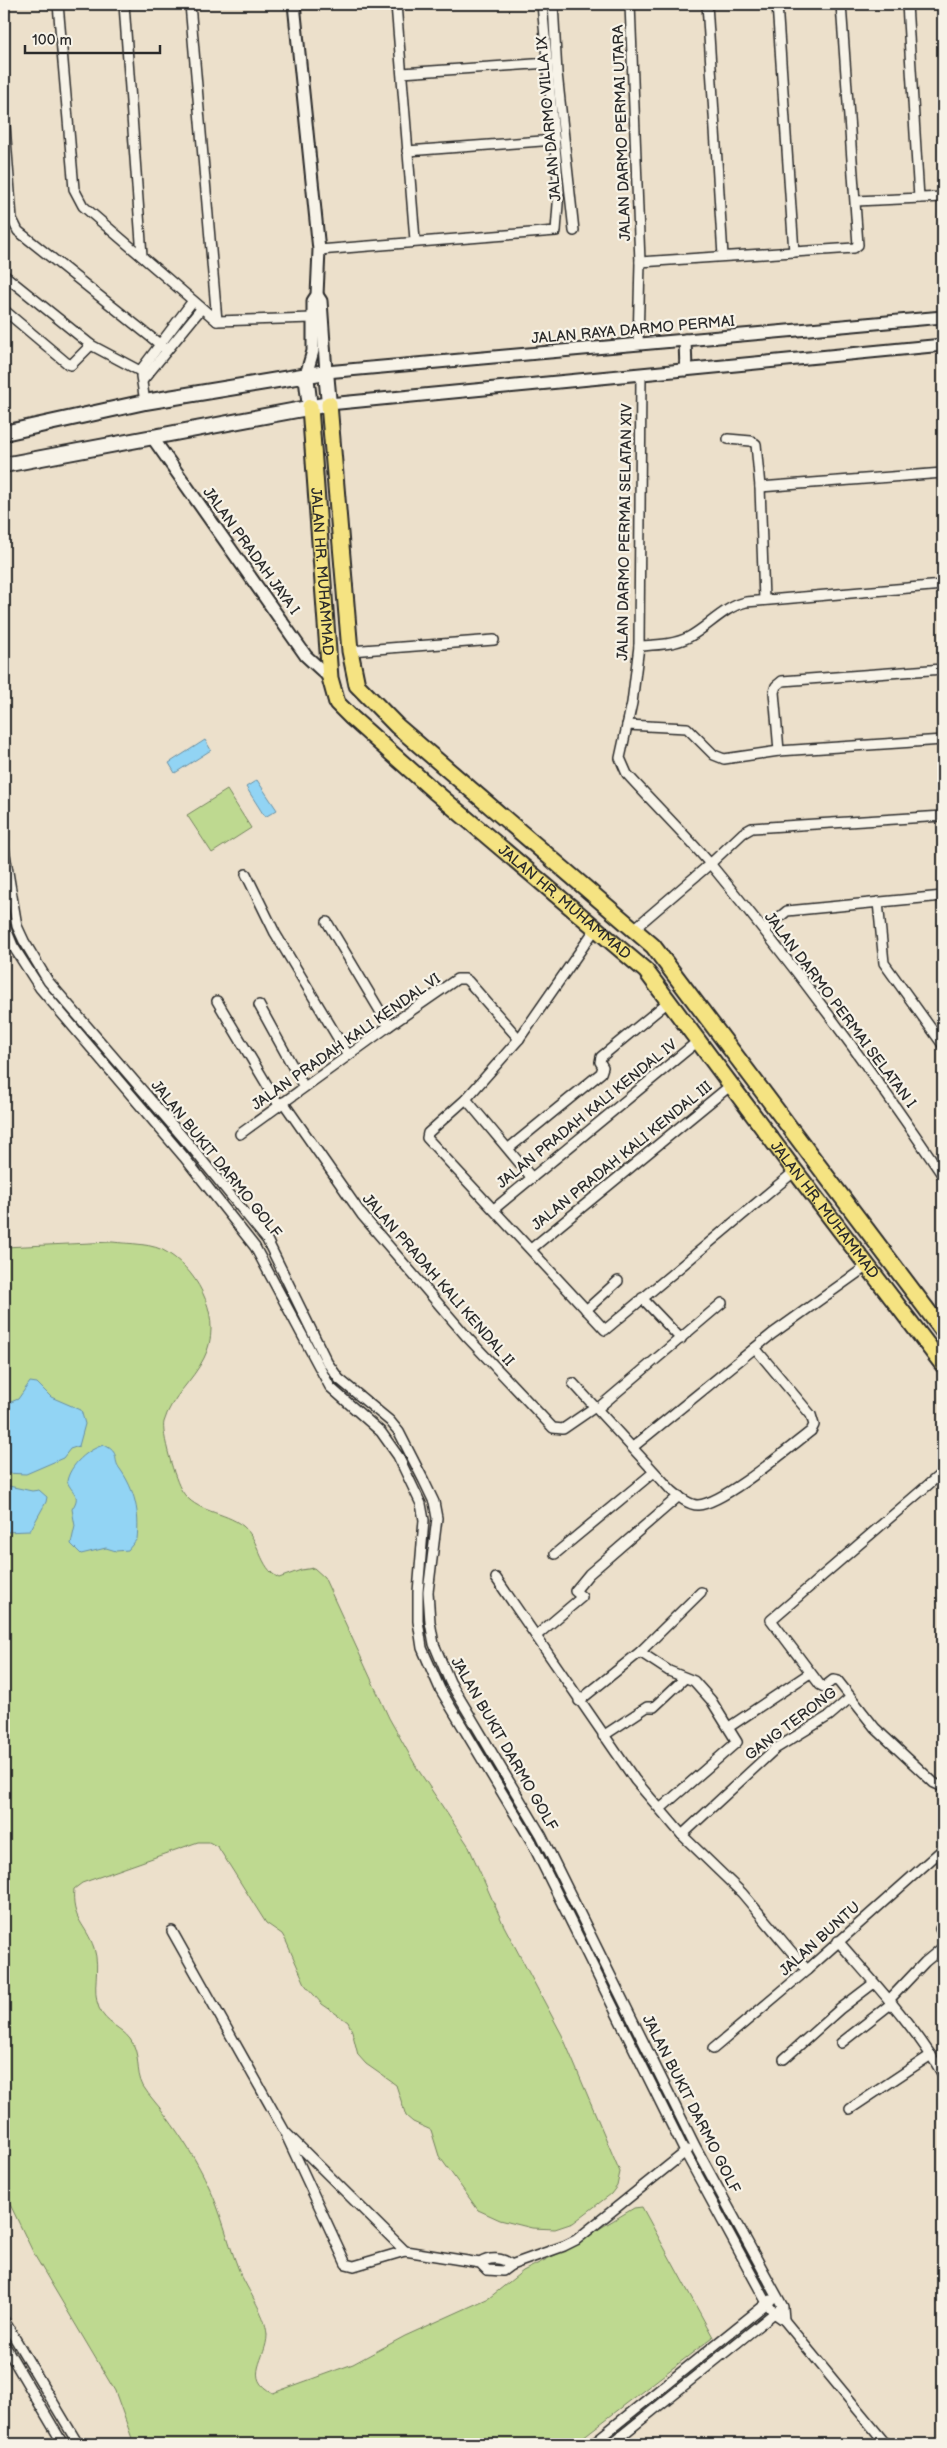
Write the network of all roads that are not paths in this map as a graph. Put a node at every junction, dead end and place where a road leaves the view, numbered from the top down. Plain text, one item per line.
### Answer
1 (58, 4) edge
2 (124, 4) edge
3 (190, 4) edge
4 (294, 4) edge
5 (396, 4) edge
6 (542, 4) edge
7 (553, 4) edge
8 (630, 4) edge
9 (707, 4) edge
10 (776, 4) edge
11 (841, 4) edge
12 (907, 4) edge
13 (548, 63) junction
14 (402, 73) junction
15 (4, 112) edge
16 (555, 140) junction
17 (407, 151) junction
18 (943, 197) edge
19 (919, 198) junction
20 (856, 201) junction
21 (574, 231) dead end
22 (415, 240) junction
23 (318, 250) junction
24 (794, 252) junction
25 (142, 256) junction
26 (723, 256) junction
27 (640, 262) junction
28 (4, 276) edge
29 (317, 295) junction
30 (192, 302) junction
31 (4, 310) edge
32 (201, 310) junction
33 (943, 317) edge
34 (313, 318) junction
35 (217, 321) junction
36 (685, 340) junction
37 (638, 344) junction
38 (91, 345) junction
39 (943, 345) edge
40 (164, 347) junction
41 (686, 370) junction
42 (326, 372) junction
43 (641, 374) junction
44 (306, 375) junction
45 (141, 376) junction
46 (145, 402) junction
47 (329, 404) junction
48 (310, 406) junction
49 (4, 433) edge
50 (152, 437) junction
51 (728, 440) dead end
52 (4, 465) edge
53 (943, 473) edge
54 (760, 487) junction
55 (943, 585) edge
56 (764, 600) junction
57 (494, 640) dead end
58 (639, 646) junction
59 (350, 652) junction
60 (943, 669) edge
61 (330, 678) junction
62 (627, 725) junction
63 (943, 740) edge
64 (779, 751) junction
65 (943, 816) edge
66 (4, 848) edge
67 (710, 864) junction
68 (246, 874) dead end
69 (577, 880) junction
70 (943, 896) edge
71 (561, 898) junction
72 (878, 902) junction
73 (327, 922) dead end
74 (4, 924) edge
75 (596, 928) junction
76 (634, 929) junction
77 (764, 930) junction
78 (217, 1002) dead end
79 (668, 1002) junction
80 (259, 1005) dead end
81 (389, 1026) junction
82 (519, 1038) junction
83 (698, 1041) junction
84 (943, 1045) edge
85 (348, 1055) junction
86 (731, 1085) junction
87 (304, 1087) junction
88 (466, 1098) junction
89 (281, 1104) junction
90 (240, 1134) dead end
91 (509, 1148) junction
92 (818, 1167) junction
93 (798, 1176) junction
94 (943, 1176) edge
95 (532, 1178) junction
96 (836, 1191) junction
97 (822, 1205) junction
98 (494, 1209) junction
99 (531, 1249) junction
100 (867, 1266) junction
101 (618, 1281) dead end
102 (642, 1298) junction
103 (722, 1303) dead end
104 (586, 1310) junction
105 (943, 1331) edge
106 (681, 1339) junction
107 (755, 1348) junction
108 (942, 1359) edge
109 (573, 1383) dead end
110 (596, 1408) junction
111 (633, 1447) junction
112 (654, 1472) junction
113 (943, 1472) edge
114 (679, 1496) junction
115 (555, 1554) dead end
116 (496, 1578) dead end
117 (701, 1592) dead end
118 (536, 1636) junction
119 (640, 1652) junction
120 (810, 1673) junction
121 (685, 1678) junction
122 (850, 1698) junction
123 (579, 1701) junction
124 (729, 1727) junction
125 (603, 1736) junction
126 (943, 1787) edge
127 (660, 1809) junction
128 (682, 1835) junction
129 (943, 1849) edge
130 (172, 1931) dead end
131 (838, 1941) junction
132 (941, 1952) edge
133 (807, 1970) junction
134 (874, 1983) junction
135 (891, 2001) junction
136 (841, 2043) dead end
137 (713, 2049) dead end
138 (931, 2054) junction
139 (784, 2059) dead end
140 (943, 2075) edge
141 (850, 2109) dead end
142 (284, 2132) junction
143 (695, 2146) junction
144 (685, 2152) junction
145 (405, 2251) junction
146 (776, 2296) junction
147 (767, 2303) junction
148 (782, 2307) junction
149 (774, 2313) junction
150 (4, 2320) edge
151 (784, 2320) junction
152 (4, 2344) edge
153 (64, 2444) edge
154 (78, 2444) edge
155 (592, 2444) edge
156 (611, 2444) edge
157 (886, 2444) edge

1 - 25 street
2 - 25 street
3 - 35 street
4 - 23 street
5 - 14 street
6 - 13 street
7 - 21 street, JALAN DARMO VILLA IX
8 - 27 street, JALAN DARMO PERMAI UTARA
9 - 26 street
10 - 24 street
11 - 20 street
12 - 19 street
13 - 14 street
13 - 16 street
14 - 17 street
15 - 40 street
16 - 17 street
16 - 22 street
17 - 22 street
18 - 19 street
19 - 20 street
20 - 24 street, JALAN DARMO PERMAI UTARA
22 - 23 street
23 - 29 street
24 - 26 street, JALAN DARMO PERMAI UTARA
25 - 30 street
26 - 27 street, JALAN DARMO PERMAI UTARA
27 - 37 street, JALAN DARMO PERMAI UTARA
28 - 38 street
29 - 34 street
29 - 42 street
30 - 32 street
30 - 40 street
31 - 38 street
32 - 35 street
32 - 40 street
33 - 36 street, JALAN RAYA DARMO PERMAI
34 - 35 street
34 - 44 street
36 - 37 street, JALAN RAYA DARMO PERMAI
36 - 41 street
37 - 42 street, JALAN RAYA DARMO PERMAI
38 - 45 street
39 - 41 street
40 - 45 street
41 - 43 street
42 - 44 main road
42 - 47 main road
43 - 47 street
43 - 58 street, JALAN DARMO PERMAI SELATAN XIV
44 - 46 main road
44 - 48 main road
45 - 46 street
46 - 49 main road
47 - 48 main road
47 - 59 main road, JALAN HR. MUHAMMAD
48 - 50 main road
48 - 61 main road, JALAN HR. MUHAMMAD
50 - 52 main road
50 - 61 street, JALAN PRADAH JAYA I
51 - 54 street
53 - 54 street
54 - 56 street
55 - 56 street
56 - 58 street
57 - 59 street
58 - 62 street, JALAN DARMO PERMAI SELATAN XIV
59 - 69 main road, JALAN HR. MUHAMMAD
60 - 64 street
61 - 71 main road, JALAN HR. MUHAMMAD
62 - 64 street
62 - 67 street, JALAN DARMO PERMAI SELATAN XIV
63 - 64 street
65 - 67 street
66 - 143 street, JALAN BUKIT DARMO GOLF
67 - 76 street
67 - 77 street, JALAN DARMO PERMAI SELATAN I
68 - 85 street
69 - 71 main road
69 - 76 main road, JALAN HR. MUHAMMAD
70 - 72 street
71 - 75 main road, JALAN HR. MUHAMMAD
72 - 77 street
72 - 84 street
73 - 81 street
74 - 144 street, JALAN BUKIT DARMO GOLF
75 - 79 main road, JALAN HR. MUHAMMAD
75 - 82 street
76 - 92 main road, JALAN HR. MUHAMMAD
77 - 94 street, JALAN DARMO PERMAI SELATAN I
78 - 89 street, JALAN PRADAH KALI KENDAL II
79 - 83 main road, JALAN HR. MUHAMMAD
79 - 91 street
80 - 87 street
81 - 82 street, JALAN PRADAH KALI KENDAL VI
81 - 85 street, JALAN PRADAH KALI KENDAL VI
82 - 88 street
83 - 86 main road, JALAN HR. MUHAMMAD
83 - 95 street, JALAN PRADAH KALI KENDAL IV
85 - 87 street, JALAN PRADAH KALI KENDAL VI
86 - 93 main road, JALAN HR. MUHAMMAD
86 - 99 street, JALAN PRADAH KALI KENDAL III
87 - 89 street, JALAN PRADAH KALI KENDAL VI
88 - 91 street
88 - 98 street
89 - 90 street, JALAN PRADAH KALI KENDAL VI
89 - 110 street, JALAN PRADAH KALI KENDAL II
91 - 95 street
92 - 93 main road
92 - 96 main road, JALAN HR. MUHAMMAD
93 - 97 main road, JALAN HR. MUHAMMAD
93 - 102 street
95 - 98 street, JALAN PRADAH KALI KENDAL IV
96 - 97 main road
96 - 105 main road, JALAN HR. MUHAMMAD
97 - 100 main road, JALAN HR. MUHAMMAD
98 - 99 street
99 - 104 street
100 - 107 street
100 - 108 main road, JALAN HR. MUHAMMAD
101 - 104 street
102 - 104 street
102 - 106 street
103 - 106 street, JALAN PRADAH KALI KENDAL II
106 - 110 street, JALAN PRADAH KALI KENDAL II
107 - 111 street
107 - 114 street
109 - 110 street
110 - 111 street
111 - 112 street
112 - 114 street
112 - 115 street
113 - 120 street
114 - 118 street
116 - 118 street
117 - 119 street
118 - 123 street
119 - 121 street
119 - 123 street
120 - 122 street
120 - 124 street
121 - 124 street
121 - 125 street
122 - 126 street
122 - 128 street, GANG TERONG
123 - 125 street
124 - 127 street
125 - 127 street
127 - 128 street
128 - 133 street
129 - 131 street, JALAN BUNTU
130 - 142 street
131 - 133 street, JALAN BUNTU
131 - 134 street
132 - 135 street
133 - 137 street, JALAN BUNTU
134 - 135 street
134 - 139 street
135 - 136 street
135 - 138 street
138 - 140 street
138 - 141 street
142 - 145 street
142 - 145 street
143 - 144 street
143 - 146 street, JALAN BUKIT DARMO GOLF
144 - 145 street
144 - 147 street, JALAN BUKIT DARMO GOLF
146 - 147 street
146 - 148 street, JALAN BUKIT DARMO GOLF
147 - 149 street, JALAN BUKIT DARMO GOLF
147 - 155 street
148 - 149 street
148 - 151 street, JALAN BUKIT DARMO GOLF
149 - 151 street, JALAN BUKIT DARMO GOLF
149 - 156 street
150 - 154 street
151 - 157 street, JALAN BUKIT DARMO GOLF
152 - 153 street

